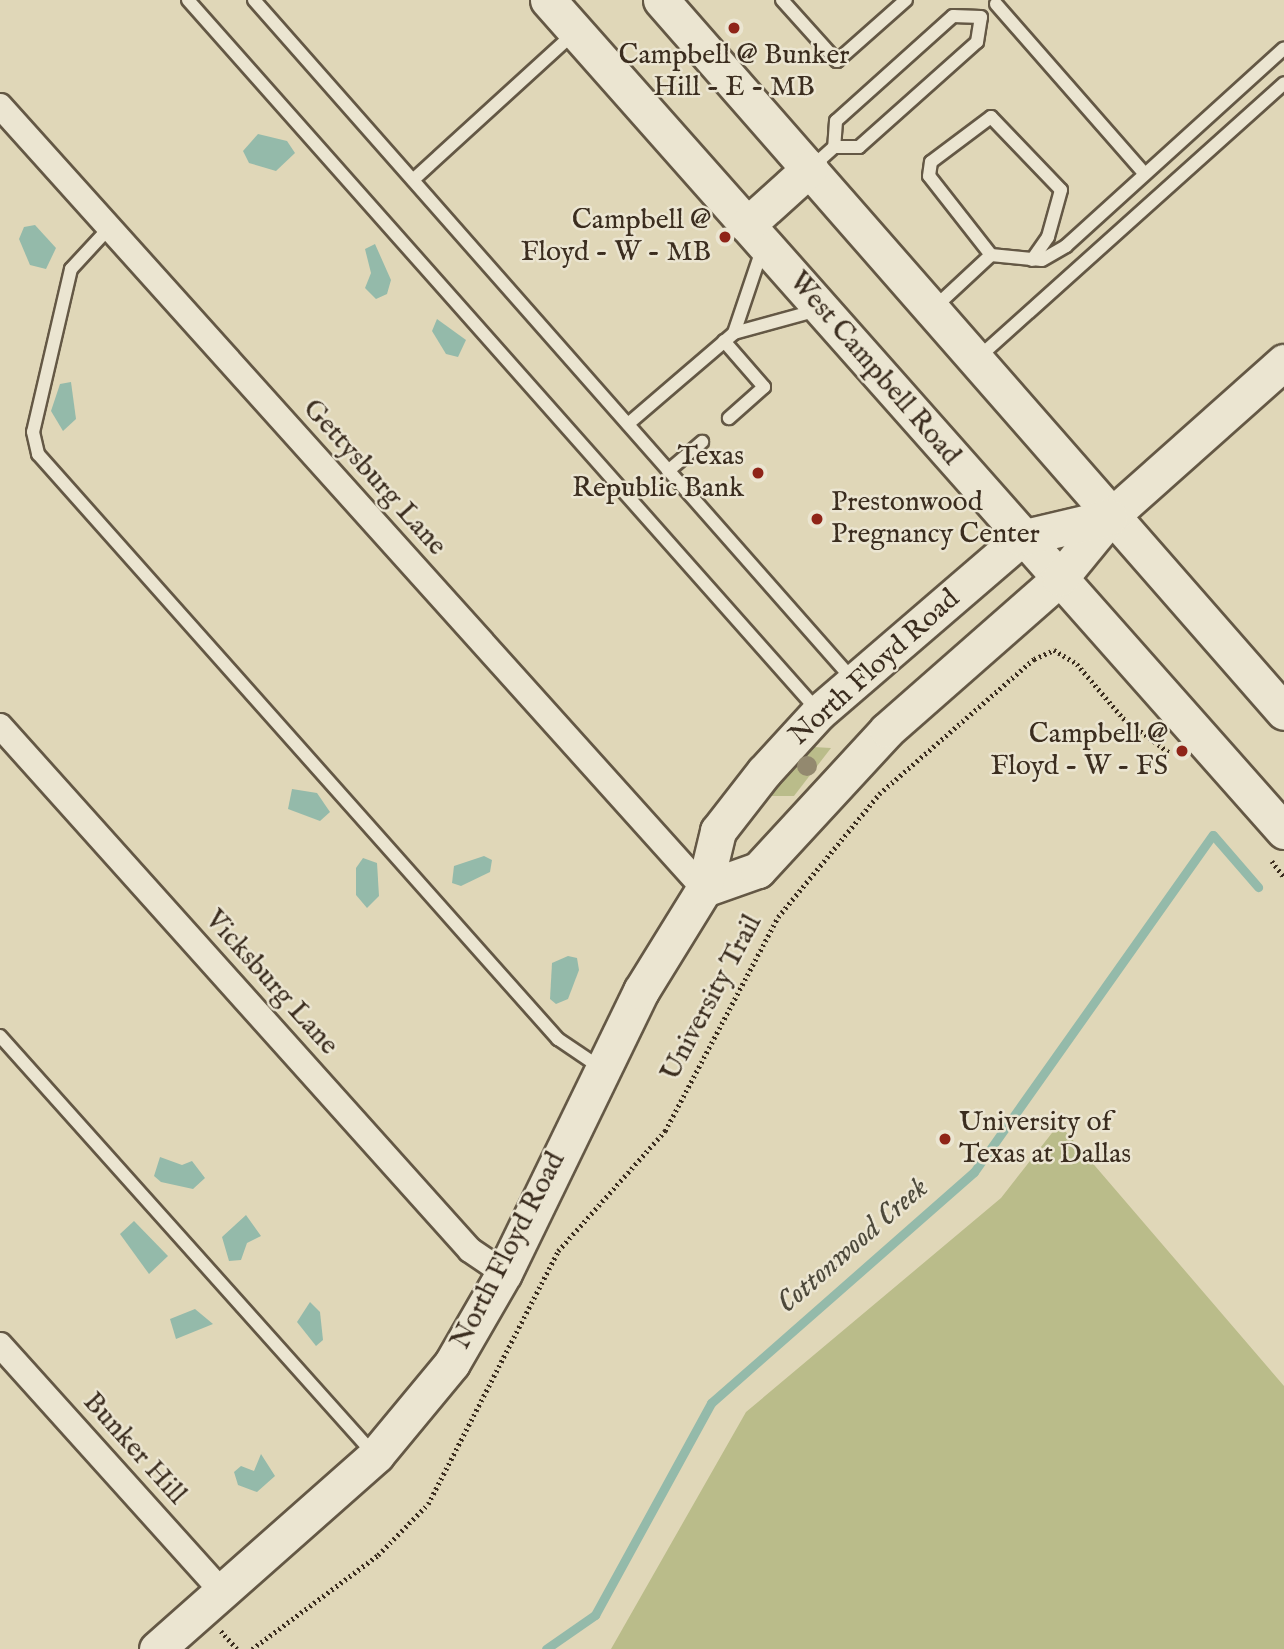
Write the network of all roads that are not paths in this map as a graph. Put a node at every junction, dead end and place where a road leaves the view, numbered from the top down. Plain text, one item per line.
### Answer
1 (188, 0) edge
2 (254, 0) edge
3 (548, 0) edge
4 (661, 0) edge
5 (782, 0) edge
6 (906, 0) edge
7 (998, 2) edge
8 (981, 17) junction
9 (576, 31) junction
10 (1284, 48) edge
11 (1284, 83) edge
12 (0, 106) edge
13 (822, 158) junction
14 (1145, 174) junction
15 (413, 180) junction
16 (109, 228) junction
17 (756, 234) junction
18 (991, 255) junction
19 (1032, 260) junction
20 (934, 307) junction
21 (821, 309) junction
22 (734, 332) junction
23 (724, 341) junction
24 (979, 357) junction
25 (1284, 362) edge
26 (729, 418) dead end
27 (628, 425) junction
28 (702, 442) dead end
29 (668, 471) junction
30 (1110, 517) junction
31 (1021, 538) junction
32 (1059, 578) junction
33 (855, 682) junction
34 (820, 712) junction
35 (1284, 712) edge
36 (0, 726) edge
37 (1276, 844) edge
38 (705, 889) junction
39 (0, 1036) edge
40 (601, 1068) junction
41 (504, 1273) junction
42 (0, 1345) edge
43 (376, 1455) junction
44 (223, 1593) junction
45 (157, 1649) edge

1 - 34 lane
2 - 15 lane
3 - 9 street, West Campbell Road
4 - 13 street
5 - 6 lane
7 - 8 lane
7 - 14 lane
8 - 13 lane
8 - 13 lane
9 - 15 lane
9 - 17 street, West Campbell Road
10 - 14 lane
11 - 24 lane
12 - 16 street, Gettysburg Lane
13 - 17 street
13 - 20 street
14 - 19 lane
15 - 27 lane
16 - 38 street, Gettysburg Lane
16 - 40 lane
17 - 21 street, West Campbell Road
17 - 22 lane
18 - 19 lane
18 - 19 lane
18 - 20 lane
20 - 24 street
21 - 22 lane
21 - 31 street, West Campbell Road
22 - 23 lane
23 - 26 lane
23 - 27 lane
24 - 30 street
25 - 30 street, North Floyd Road
27 - 29 lane
28 - 29 lane
29 - 33 lane
30 - 31 street, North Floyd Road
30 - 32 street, North Floyd Road
30 - 35 street
31 - 32 street, West Campbell Road
31 - 33 street, North Floyd Road
32 - 37 street, West Campbell Road
32 - 38 street, North Floyd Road
33 - 34 street, North Floyd Road
34 - 38 street, North Floyd Road
36 - 41 street, Vicksburg Lane
38 - 40 street, North Floyd Road
39 - 43 lane
40 - 41 street, North Floyd Road
41 - 43 street, North Floyd Road
42 - 44 street, Bunker Hill
43 - 44 street, North Floyd Road
44 - 45 street, North Floyd Road

